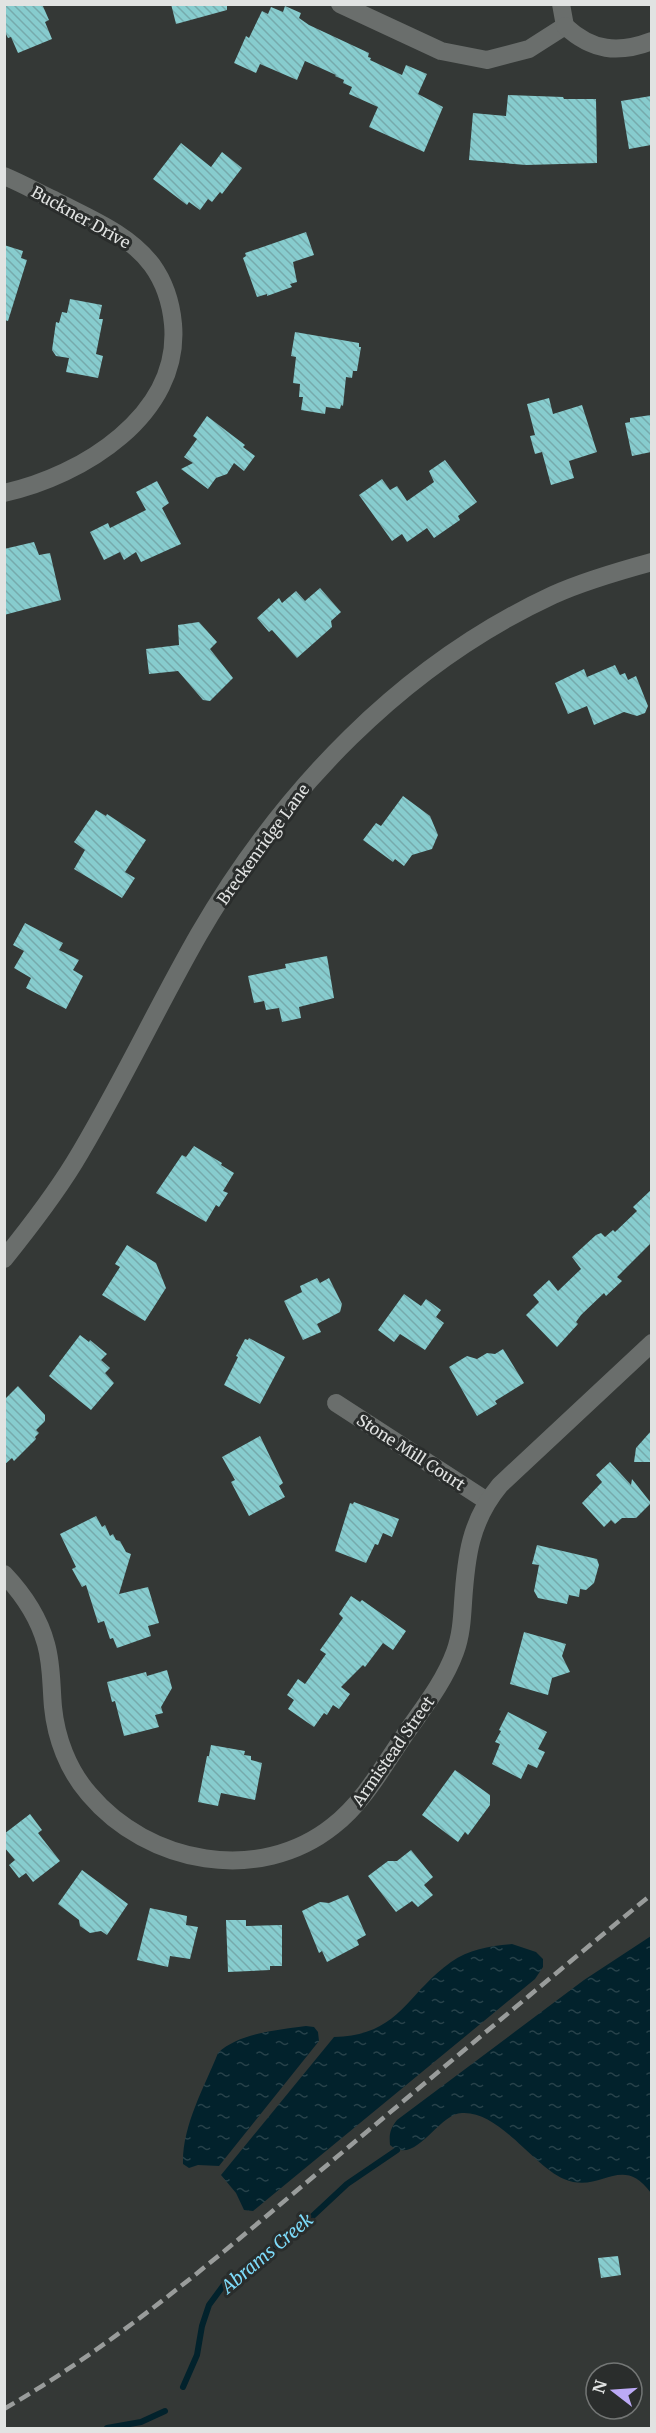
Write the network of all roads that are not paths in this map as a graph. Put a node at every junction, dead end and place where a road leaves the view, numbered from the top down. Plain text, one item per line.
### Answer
1 (340, 4) edge
2 (561, 4) edge
3 (565, 26) junction
4 (651, 41) edge
5 (4, 176) edge
6 (4, 493) edge
7 (651, 562) edge
8 (4, 1259) edge
9 (651, 1343) edge
10 (336, 1403) dead end
11 (487, 1501) junction
12 (4, 1574) edge

1 - 3 street
2 - 3 street
3 - 4 street
5 - 6 street, Buckner Drive
7 - 8 street, Breckenridge Lane
9 - 11 street, Armistead Street
10 - 11 street, Stone Mill Court
11 - 12 street, Armistead Street

